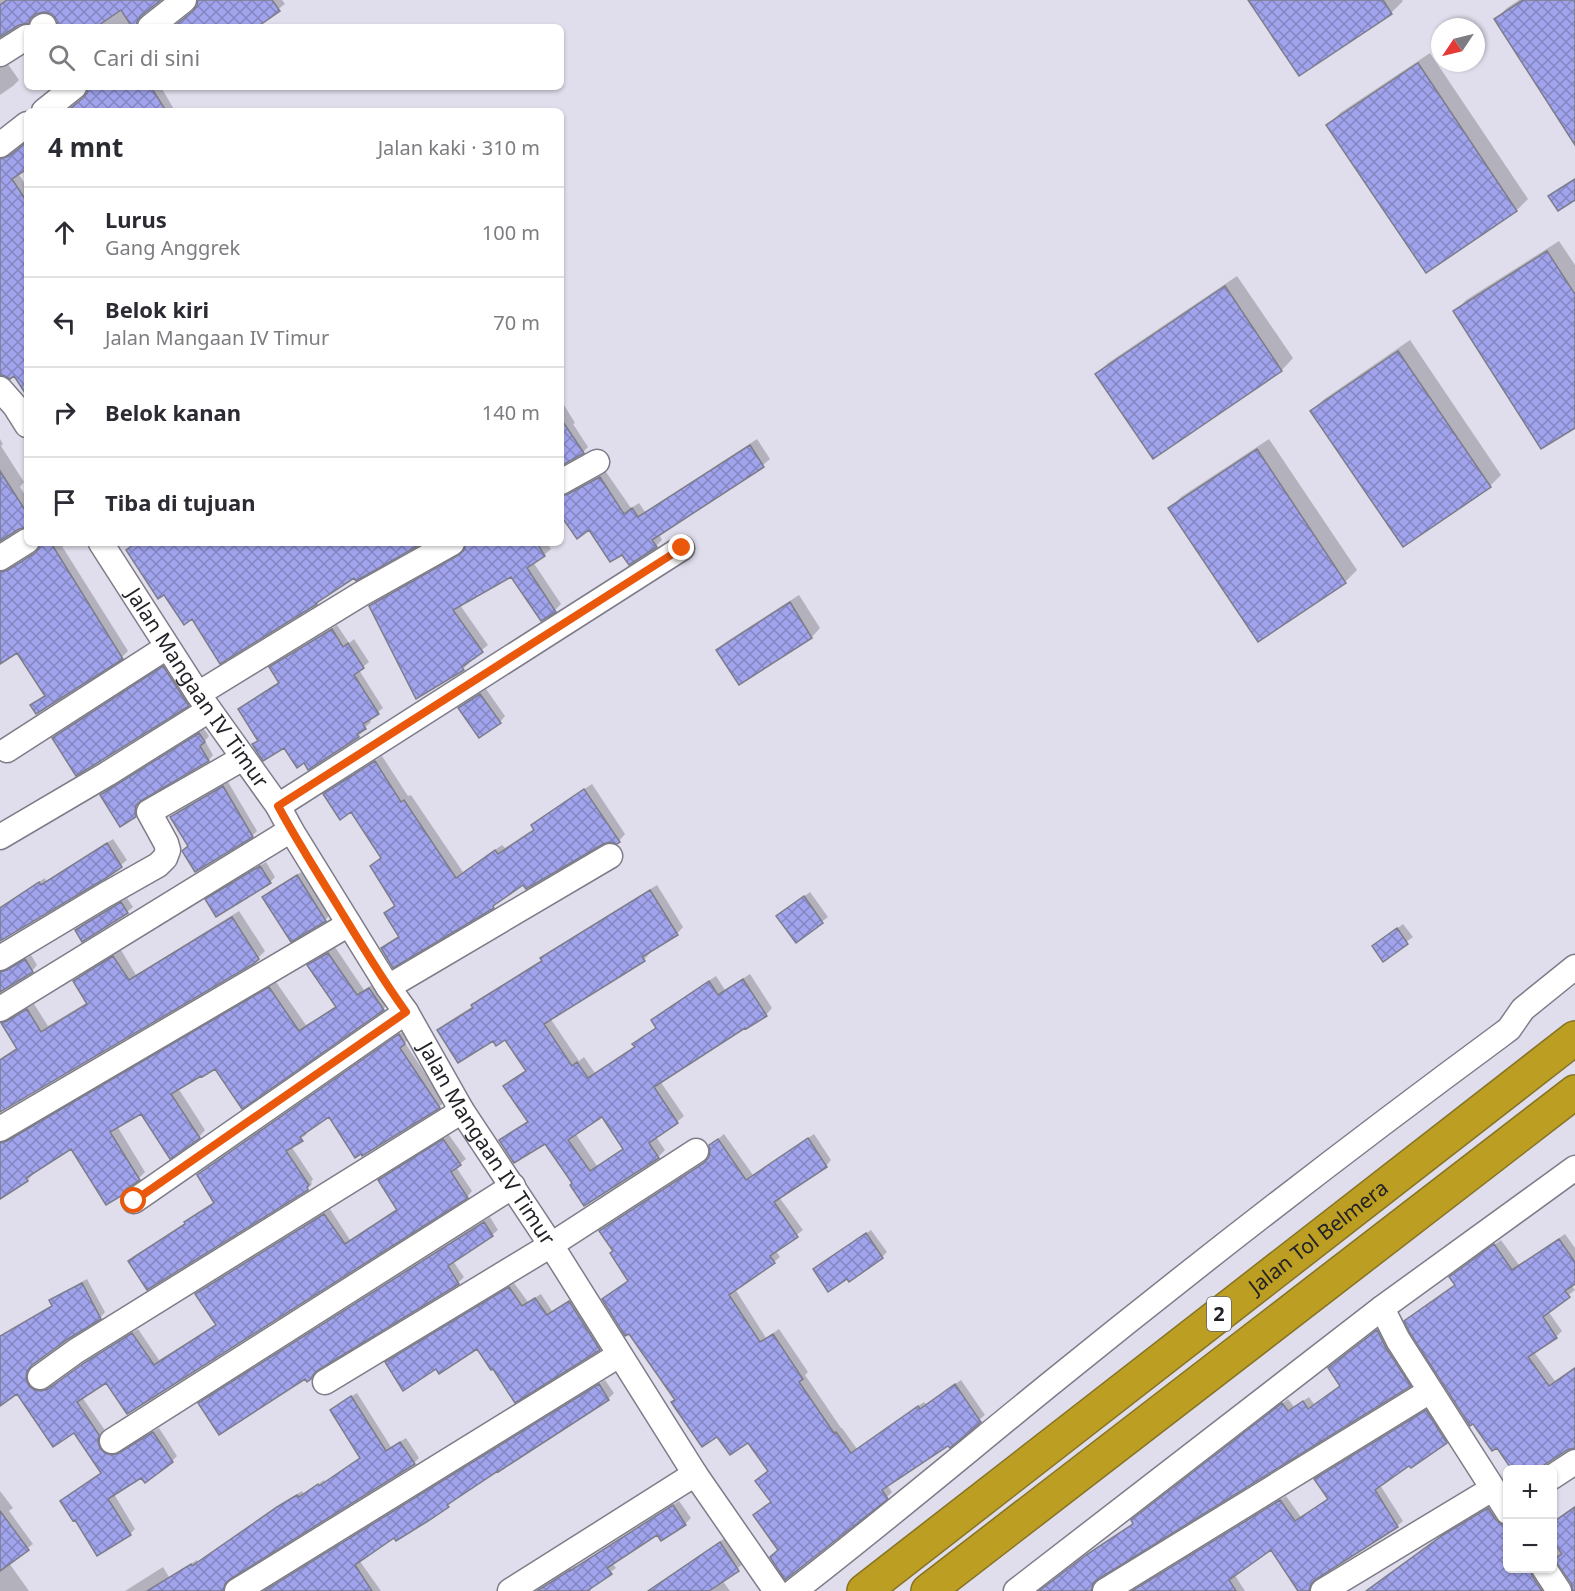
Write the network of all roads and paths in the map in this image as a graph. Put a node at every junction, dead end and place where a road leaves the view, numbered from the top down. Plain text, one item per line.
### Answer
1 (184, 0) edge
2 (154, 24) edge
3 (24, 39) edge
4 (0, 54) edge
5 (70, 90) edge
6 (48, 108) edge
7 (24, 126) edge
8 (0, 145) edge
9 (597, 462) dead end
10 (564, 480) edge
11 (24, 543) edge
12 (103, 546) edge
13 (447, 546) edge
14 (682, 548) dead end
15 (0, 558) edge
16 (167, 647) junction
17 (203, 702) junction
18 (7, 750) dead end
19 (243, 758) junction
20 (278, 806) junction
21 (291, 831) junction
22 (0, 837) edge
23 (610, 856) dead end
24 (349, 924) junction
25 (0, 958) edge
26 (1575, 967) edge
27 (388, 987) junction
28 (0, 1009) edge
29 (406, 1012) junction
30 (1575, 1038) edge
31 (1575, 1092) edge
32 (462, 1111) junction
33 (0, 1129) edge
34 (696, 1151) dead end
35 (1575, 1168) edge
36 (513, 1186) junction
37 (134, 1201) dead end
38 (551, 1245) junction
39 (1382, 1308) junction
40 (620, 1355) junction
41 (40, 1377) dead end
42 (325, 1382) dead end
43 (1430, 1391) junction
44 (112, 1441) dead end
45 (1575, 1462) edge
46 (695, 1474) junction
47 (1557, 1474) edge
48 (1503, 1504) edge
49 (1547, 1573) edge
50 (239, 1591) edge
51 (510, 1591) edge
52 (776, 1591) edge
53 (794, 1591) edge
54 (864, 1591) edge
55 (928, 1591) edge
56 (1016, 1591) edge
57 (1105, 1591) edge
58 (1323, 1591) edge
59 (1559, 1591) edge

1 - 2 street
3 - 4 street
5 - 6 street
7 - 8 street
9 - 10 street
11 - 15 street
12 - 16 street, Jalan Mangaan IV Timur
13 - 17 street
14 - 20 street
16 - 17 street, Jalan Mangaan IV Timur
16 - 18 street
17 - 19 street, Jalan Mangaan IV Timur
17 - 22 street
19 - 20 street, Jalan Mangaan IV Timur
19 - 25 street
20 - 21 street, Jalan Mangaan IV Timur
21 - 24 street, Jalan Mangaan IV Timur
21 - 28 street
23 - 27 street
24 - 27 street, Jalan Mangaan IV Timur
24 - 33 street
26 - 53 street
27 - 29 street, Jalan Mangaan IV Timur
29 - 32 street, Jalan Mangaan IV Timur
29 - 37 street
30 - 54 highway, Jalan Tol Belmera / 2
31 - 55 highway, Jalan Tol Belmera / 2
32 - 36 street, Jalan Mangaan IV Timur
32 - 41 street
34 - 38 street
35 - 39 street
36 - 38 street, Jalan Mangaan IV Timur
36 - 44 street
38 - 40 street, Jalan Mangaan IV Timur
38 - 42 street
39 - 43 street
39 - 56 street
40 - 46 street, Jalan Mangaan IV Timur
40 - 50 street
43 - 48 street
43 - 57 street
45 - 47 street
46 - 51 street
46 - 52 street, Jalan Mangaan IV Timur
48 - 58 street
49 - 59 street

